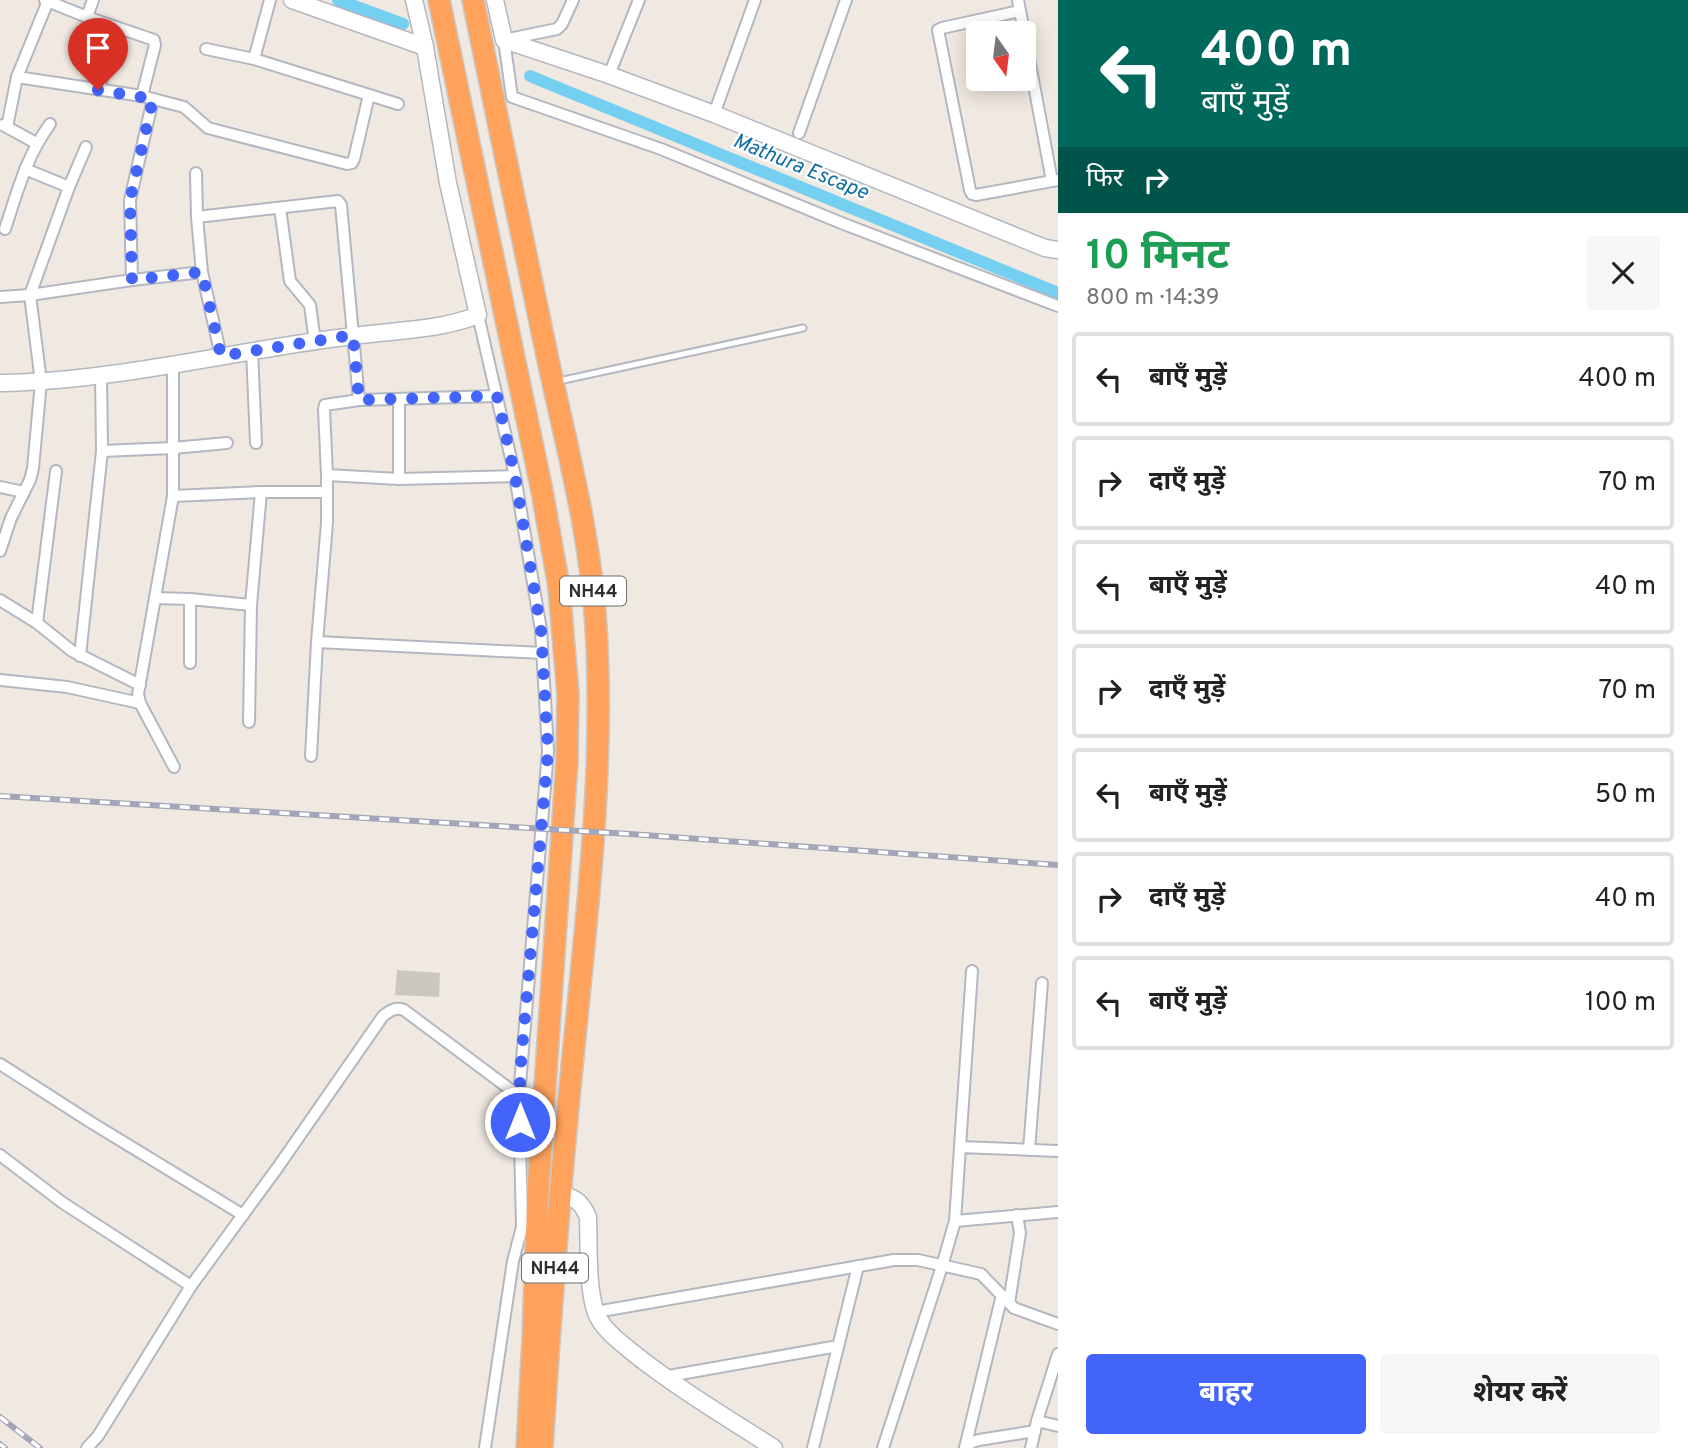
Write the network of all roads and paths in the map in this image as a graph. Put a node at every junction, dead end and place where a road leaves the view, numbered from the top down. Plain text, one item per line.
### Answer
1 (93, 0) edge
2 (270, 0) edge
3 (292, 0) edge
4 (397, 0) edge
5 (439, 0) edge
6 (473, 0) edge
7 (495, 0) edge
8 (573, 0) edge
9 (639, 0) edge
10 (755, 0) edge
11 (846, 0) edge
12 (46, 1) edge
13 (415, 4) edge
14 (1019, 5) edge
15 (87, 17) junction
16 (120, 29) junction
17 (504, 40) junction
18 (425, 47) junction
19 (206, 49) dead end
20 (254, 59) junction
21 (609, 75) junction
22 (17, 78) junction
23 (98, 90) junction
24 (369, 95) junction
25 (142, 96) junction
26 (153, 99) junction
27 (398, 104) dead end
28 (714, 114) junction
29 (51, 124) dead end
30 (3, 126) edge
31 (799, 133) dead end
32 (37, 143) junction
33 (86, 147) dead end
34 (25, 169) junction
35 (195, 173) dead end
36 (1055, 181) edge
37 (69, 187) junction
38 (280, 208) junction
39 (197, 217) junction
40 (5, 229) dead end
41 (1058, 250) edge
42 (202, 272) junction
43 (132, 280) junction
44 (30, 295) junction
45 (0, 297) edge
46 (1058, 306) edge
47 (478, 315) junction
48 (803, 328) dead end
49 (353, 335) junction
50 (315, 342) junction
51 (252, 350) junction
52 (221, 356) junction
53 (173, 364) junction
54 (101, 374) junction
55 (41, 382) junction
56 (552, 382) junction
57 (0, 383) edge
58 (497, 396) junction
59 (399, 399) junction
60 (359, 400) junction
61 (227, 443) dead end
62 (256, 443) dead end
63 (173, 448) junction
64 (102, 451) junction
65 (56, 471) dead end
66 (327, 475) junction
67 (515, 476) junction
68 (399, 479) junction
69 (0, 487) edge
70 (24, 492) junction
71 (261, 492) junction
72 (327, 492) junction
73 (173, 496) junction
74 (0, 551) edge
75 (155, 598) junction
76 (190, 599) junction
77 (0, 600) edge
78 (251, 605) junction
79 (37, 623) junction
80 (317, 642) junction
81 (542, 653) junction
82 (80, 656) junction
83 (190, 663) dead end
84 (0, 680) edge
85 (140, 685) junction
86 (140, 703) junction
87 (249, 722) dead end
88 (311, 755) dead end
89 (174, 767) dead end
90 (972, 971) dead end
91 (1042, 983) dead end
92 (0, 1064) edge
93 (519, 1096) junction
94 (543, 1105) junction
95 (960, 1147) junction
96 (1029, 1150) junction
97 (1058, 1151) edge
98 (0, 1154) edge
99 (560, 1193) junction
100 (1058, 1212) edge
101 (243, 1215) junction
102 (1017, 1215) junction
103 (954, 1222) junction
104 (858, 1266) junction
105 (942, 1266) junction
106 (191, 1286) junction
107 (1005, 1299) junction
108 (596, 1312) junction
109 (1058, 1324) edge
110 (541, 1341) junction
111 (838, 1346) junction
112 (1058, 1354) edge
113 (1055, 1376) edge
114 (663, 1377) junction
115 (1036, 1426) junction
116 (1058, 1426) edge
117 (87, 1448) edge
118 (485, 1448) edge
119 (527, 1448) edge
120 (542, 1448) edge
121 (774, 1448) edge
122 (813, 1448) edge
123 (883, 1448) edge
124 (965, 1448) edge
125 (1031, 1448) edge

1 - 15 street
2 - 20 street
3 - 18 street
4 - 13 street
5 - 94 highway, NH44
6 - 56 highway, NH44
7 - 17 street
8 - 17 street
9 - 21 street
10 - 28 street
11 - 31 street
12 - 15 street
12 - 22 street
13 - 18 street
14 - 36 street
14 - 36 street
15 - 16 street
16 - 23 street
16 - 25 street
17 - 21 street
17 - 46 street
18 - 47 street
19 - 20 street
20 - 24 street
21 - 28 street
22 - 23 street
22 - 30 street
23 - 25 street
24 - 26 street
24 - 27 street
25 - 26 street
26 - 43 street
28 - 41 street
29 - 32 street
30 - 32 street
32 - 34 street
33 - 37 street
34 - 37 street
34 - 40 street
35 - 39 street
37 - 44 street
38 - 39 street
38 - 49 street
38 - 50 street
39 - 42 street
42 - 43 street
42 - 52 street
43 - 44 street
44 - 45 street
44 - 55 street
47 - 49 street
47 - 58 street
48 - 56 lane
49 - 50 street
49 - 60 street
50 - 51 street
51 - 52 street
51 - 62 street
52 - 53 street
53 - 54 street
53 - 63 street
54 - 55 street
54 - 64 street
55 - 57 street
55 - 70 street
56 - 99 highway, NH44
58 - 59 street
58 - 67 street
59 - 60 street
59 - 68 street
60 - 66 street
61 - 63 street
63 - 64 street
63 - 73 street
64 - 82 street
65 - 79 street
66 - 68 street
66 - 72 street
67 - 68 street
67 - 81 street
69 - 70 street
70 - 74 street
71 - 72 street
71 - 73 street
71 - 78 street
72 - 80 street
73 - 75 street
75 - 76 street
75 - 85 street
76 - 78 street
76 - 83 street
77 - 79 street
78 - 87 street
79 - 82 street
80 - 81 street
80 - 88 street
81 - 93 street
82 - 85 street
84 - 86 street
85 - 86 street
86 - 89 street
90 - 95 street
91 - 96 street
92 - 101 street
93 - 94 street
93 - 101 street
93 - 118 street
94 - 110 highway, NH44
95 - 96 street
95 - 103 street
96 - 97 street
98 - 106 street
99 - 108 street
99 - 110 highway, NH44
100 - 102 street
101 - 106 street
102 - 103 street
102 - 107 street
103 - 105 street
104 - 105 street
104 - 108 street
104 - 111 street
105 - 107 street
105 - 123 street
106 - 117 street
107 - 109 street
107 - 124 street
108 - 114 street
110 - 119 highway, NH44
110 - 120 highway, NH44
111 - 114 street
111 - 122 street
112 - 113 street
113 - 115 street
114 - 121 street
115 - 116 street
115 - 124 street
115 - 125 street

